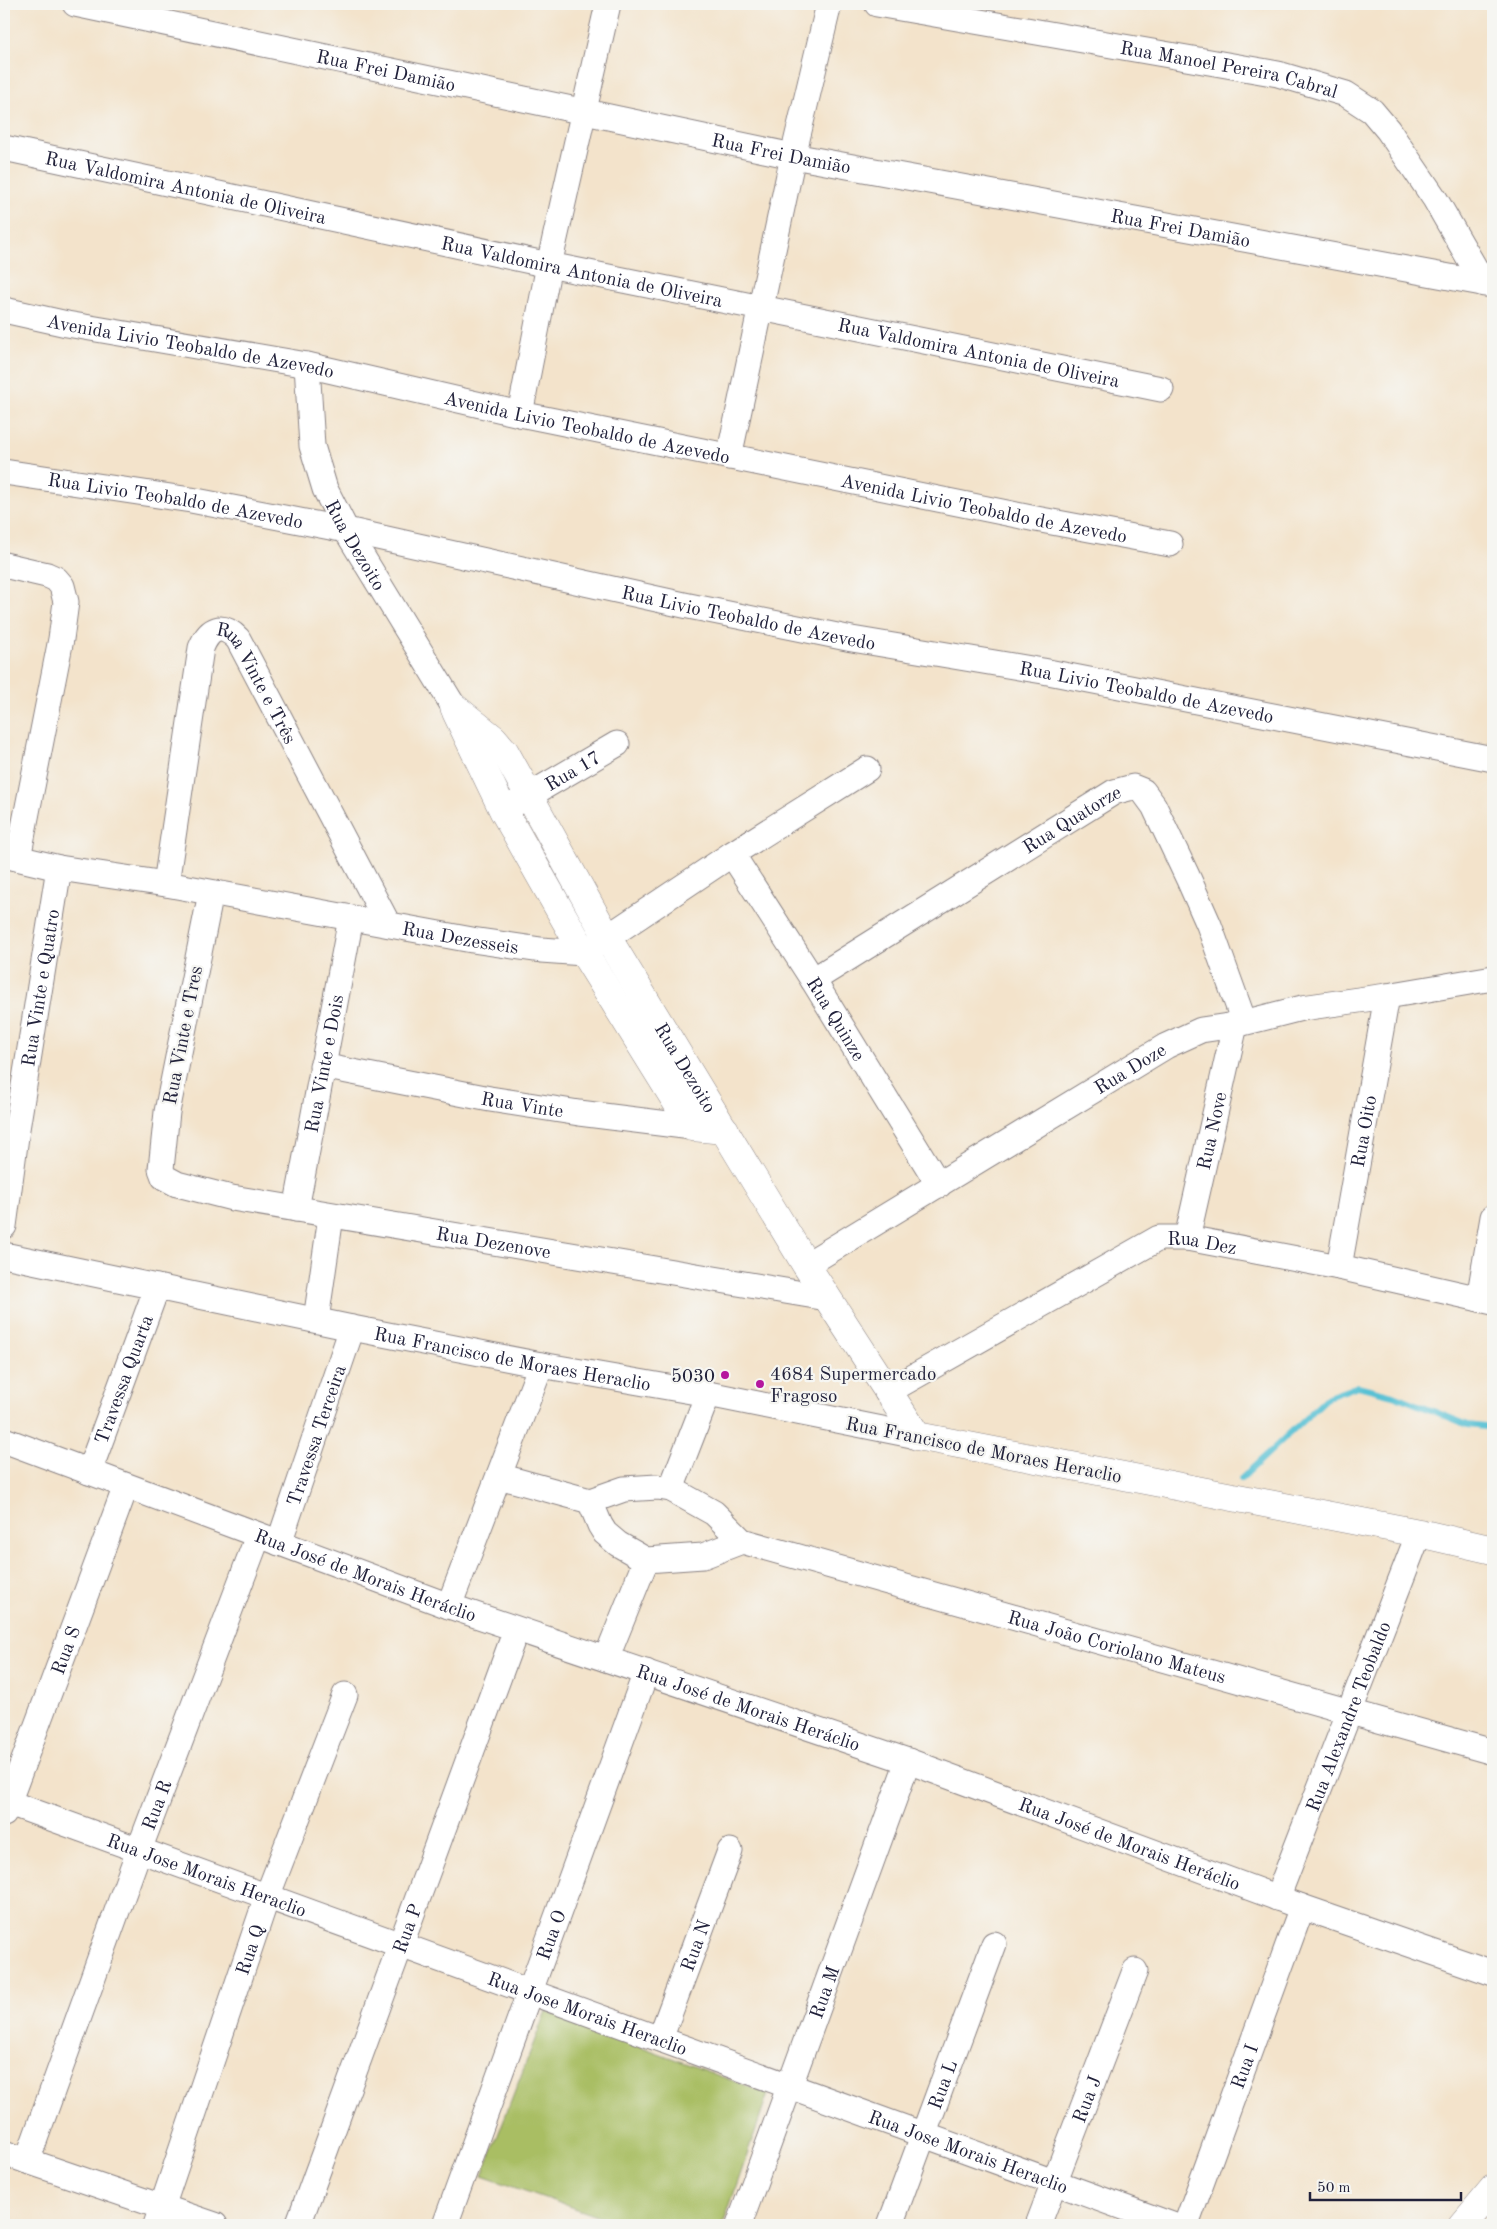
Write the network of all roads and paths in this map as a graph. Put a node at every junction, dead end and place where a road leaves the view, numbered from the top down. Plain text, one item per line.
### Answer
1 (74, 4) edge
2 (608, 4) edge
3 (829, 4) edge
4 (877, 4) edge
5 (582, 112) junction
6 (4, 148) edge
7 (793, 156) junction
8 (549, 265) junction
9 (1488, 285) edge
10 (762, 308) junction
11 (4, 310) edge
12 (307, 365) junction
13 (1161, 389) dead end
14 (520, 414) junction
15 (729, 457) junction
16 (4, 472) edge
17 (346, 530) junction
18 (1170, 544) dead end
19 (4, 565) edge
20 (454, 707) junction
21 (616, 744) dead end
22 (1493, 759) edge
23 (867, 769) dead end
24 (529, 796) junction
25 (503, 810) junction
26 (732, 854) junction
27 (11, 857) edge
28 (59, 868) junction
29 (166, 884) junction
30 (211, 893) junction
31 (351, 918) junction
32 (388, 924) junction
33 (608, 937) junction
34 (584, 953) junction
35 (1493, 978) edge
36 (814, 980) junction
37 (1387, 996) junction
38 (1240, 1023) junction
39 (322, 1066) junction
40 (692, 1127) junction
41 (725, 1130) junction
42 (164, 1177) joint
43 (7, 1181) edge
44 (939, 1185) junction
45 (296, 1209) junction
46 (331, 1216) junction
47 (1493, 1217) edge
48 (4, 1226) edge
49 (1187, 1238) junction
50 (4, 1255) edge
51 (806, 1265) junction
52 (1339, 1267) junction
53 (157, 1287) junction
54 (827, 1298) junction
55 (1486, 1300) edge
56 (316, 1320) junction
57 (352, 1328) junction
58 (541, 1364) junction
59 (887, 1392) junction
60 (708, 1394) junction
61 (917, 1436) junction
62 (4, 1440) edge
63 (89, 1472) junction
64 (499, 1476) junction
65 (126, 1486) junction
66 (671, 1489) junction
67 (590, 1501) junction
68 (1419, 1534) junction
69 (268, 1539) junction
70 (742, 1541) junction
71 (1493, 1550) edge
72 (646, 1560) junction
73 (448, 1606) junction
74 (516, 1630) junction
75 (606, 1659) junction
76 (646, 1672) junction
77 (344, 1695) dead end
78 (1350, 1711) junction
79 (1493, 1752) edge
80 (908, 1761) junction
81 (5, 1806) edge
82 (139, 1850) junction
83 (730, 1851) dead end
84 (267, 1897) junction
85 (1276, 1898) junction
86 (1302, 1907) junction
87 (994, 1944) dead end
88 (400, 1945) junction
89 (1135, 1971) dead end
90 (1493, 1973) edge
91 (529, 1992) junction
92 (660, 2039) junction
93 (791, 2087) junction
94 (924, 2135) junction
95 (15, 2157) edge
96 (1054, 2182) junction
97 (1493, 2189) edge
98 (159, 2216) edge
99 (215, 2225) edge
100 (298, 2225) edge
101 (445, 2225) edge
102 (740, 2225) edge
103 (890, 2225) edge
104 (1038, 2225) edge
105 (1172, 2225) edge
106 (1186, 2225) edge
107 (1463, 2225) edge

1 - 5 street, Rua Frei Damião
2 - 5 street
3 - 7 street
4 - 9 street, Rua Manoel Pereira Cabral
5 - 7 street, Rua Frei Damião
5 - 8 street
6 - 8 street, Rua Valdomira Antonia de Oliveira
7 - 9 street, Rua Frei Damião
7 - 10 street
8 - 10 street, Rua Valdomira Antonia de Oliveira
8 - 14 street
10 - 13 street, Rua Valdomira Antonia de Oliveira
10 - 15 street
11 - 12 street, Avenida Livio Teobaldo de Azevedo
12 - 14 street, Avenida Livio Teobaldo de Azevedo
12 - 17 street, Rua Dezoito
14 - 15 street, Avenida Livio Teobaldo de Azevedo
15 - 18 street, Avenida Livio Teobaldo de Azevedo
16 - 17 street, Rua Livio Teobaldo de Azevedo
17 - 20 street, Rua Dezoito
17 - 22 street, Rua Livio Teobaldo de Azevedo
19 - 27 street
20 - 24 street, Rua Dezoito
20 - 25 street, Rua Dezoito
21 - 24 street, Rua 17
23 - 26 street
24 - 25 street, Rua 17
24 - 33 street, Rua Dezoito
25 - 34 street, Rua Dezoito
26 - 33 street
26 - 36 street, Rua Quinze
27 - 28 street, Rua Dezesseis
28 - 29 street, Rua Dezesseis
28 - 43 street, Rua Vinte e Quatro
29 - 30 street, Rua Dezesseis
29 - 32 street, Rua Vinte e Três
30 - 31 street, Rua Dezesseis
30 - 42 street, Rua Vinte e Tres
31 - 32 street, Rua Dezesseis
31 - 39 street, Rua Vinte e Dois
32 - 34 street, Rua Dezesseis
33 - 34 street
33 - 41 street, Rua Dezoito
34 - 40 street, Rua Dezoito
35 - 37 street, Rua Doze
36 - 38 street, Rua Quatorze
36 - 44 street, Rua Quinze
37 - 38 street, Rua Doze
37 - 52 street, Rua Oito
38 - 44 street, Rua Doze
38 - 49 street, Rua Nove
39 - 40 street, Rua Vinte
39 - 45 street, Rua Vinte e Dois
40 - 41 street, Rua Vinte
41 - 51 street, Rua Dezoito
42 - 45 street, Rua Dezenove
43 - 48 street, Rua Vinte e Quatro
44 - 51 street, Rua Doze
45 - 46 street, Rua Dezenove
46 - 54 street, Rua Dezenove
46 - 56 street
47 - 55 street
49 - 52 street, Rua Dez
49 - 59 street, Rua Dez
50 - 53 street, Rua Francisco de Moraes Heraclio
51 - 54 street, Rua Dezoito
52 - 55 street, Rua Dez
53 - 56 street, Rua Francisco de Moraes Heraclio
53 - 63 street, Travessa Quarta
54 - 59 street, Rua Dezoito
56 - 57 street, Rua Francisco de Moraes Heraclio
57 - 58 street, Rua Francisco de Moraes Heraclio
57 - 69 street, Travessa Terceira
58 - 60 street, Rua Francisco de Moraes Heraclio
58 - 64 street
59 - 61 street, Rua Dezoito
60 - 61 street, Rua Francisco de Moraes Heraclio
60 - 66 street
61 - 68 street, Rua Francisco de Moraes Heraclio
62 - 63 street, Rua José de Morais Heráclio
63 - 65 street, Rua José de Morais Heráclio
64 - 67 street
64 - 73 street
65 - 69 street, Rua José de Morais Heráclio
65 - 81 street, Rua S
66 - 67 street, Rua João Coriolano Mateus
66 - 70 street, Rua João Coriolano Mateus
67 - 72 street
68 - 71 street, Rua Francisco de Moraes Heraclio
68 - 78 street, Rua Alexandre Teobaldo
69 - 73 street, Rua José de Morais Heráclio
69 - 82 street, Rua R
70 - 72 street
70 - 78 street, Rua João Coriolano Mateus
72 - 75 street
73 - 74 street, Rua José de Morais Heráclio
74 - 75 street, Rua José de Morais Heráclio
74 - 88 street, Rua P
75 - 76 street, Rua José de Morais Heráclio
76 - 80 street, Rua José de Morais Heráclio
76 - 91 street, Rua O
77 - 84 street, Rua Q
78 - 79 street, Rua João Coriolano Mateus
78 - 85 street, Rua Alexandre Teobaldo
80 - 85 street, Rua José de Morais Heráclio
80 - 93 street, Rua M
81 - 82 street, Rua Jose Morais Heraclio
82 - 84 street, Rua Jose Morais Heraclio
82 - 95 street, Rua R
83 - 92 street, Rua N
84 - 88 street, Rua Jose Morais Heraclio
84 - 98 street, Rua Q
85 - 86 street, Rua José de Morais Heráclio
86 - 90 street, Rua José de Morais Heráclio
86 - 106 street, Rua I
87 - 94 street, Rua L
88 - 91 street, Rua Jose Morais Heraclio
88 - 100 street, Rua P
89 - 96 street, Rua J
91 - 92 street, Rua Jose Morais Heraclio
91 - 101 street, Rua O
92 - 93 street, Rua Jose Morais Heraclio
93 - 94 street, Rua Jose Morais Heraclio
93 - 102 street, Rua M
94 - 96 street, Rua Jose Morais Heraclio
94 - 103 street, Rua L
95 - 98 street
96 - 104 street, Rua J
96 - 105 street, Rua Jose Morais Heraclio
97 - 107 street
98 - 99 street

